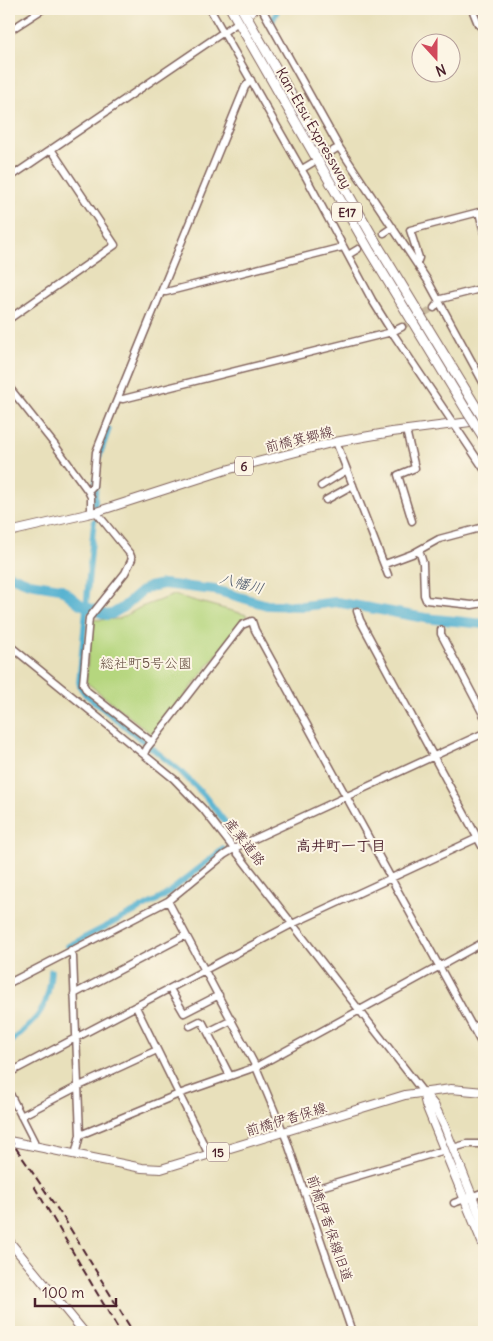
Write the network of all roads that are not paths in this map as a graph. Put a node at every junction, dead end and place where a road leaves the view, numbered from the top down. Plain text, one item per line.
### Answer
1 (43, 9) edge
2 (210, 9) edge
3 (231, 9) edge
4 (242, 9) edge
5 (262, 9) edge
6 (472, 9) edge
7 (234, 25) dead end
8 (484, 30) edge
9 (9, 31) edge
10 (223, 32) junction
11 (251, 80) junction
12 (339, 147) junction
13 (51, 149) junction
14 (331, 152) dead end
15 (312, 163) dead end
16 (302, 169) junction
17 (9, 178) edge
18 (393, 227) junction
19 (384, 233) dead end
20 (484, 233) edge
21 (343, 247) junction
22 (358, 249) dead end
23 (348, 255) junction
24 (417, 263) junction
25 (484, 288) edge
26 (162, 292) junction
27 (440, 302) junction
28 (434, 308) tunnel mouth
29 (9, 319) edge
30 (402, 326) tunnel mouth
31 (392, 332) junction
32 (484, 384) edge
33 (9, 387) edge
34 (118, 398) junction
35 (484, 420) edge
36 (454, 424) junction
37 (406, 430) junction
38 (484, 438) edge
39 (336, 442) junction
40 (484, 469) edge
41 (347, 470) junction
42 (353, 485) junction
43 (321, 486) dead end
44 (88, 491) junction
45 (326, 500) dead end
46 (93, 513) junction
47 (412, 521) dead end
48 (484, 527) edge
49 (9, 532) edge
50 (420, 550) junction
51 (385, 564) junction
52 (388, 575) dead end
53 (484, 603) edge
54 (358, 612) dead end
55 (441, 630) dead end
56 (9, 644) edge
57 (484, 716) edge
58 (484, 733) edge
59 (152, 742) junction
60 (144, 754) junction
61 (433, 757) junction
62 (347, 796) junction
63 (481, 837) edge
64 (234, 849) junction
65 (484, 850) edge
66 (391, 879) junction
67 (168, 901) junction
68 (292, 924) junction
69 (186, 935) junction
70 (484, 942) edge
71 (71, 950) junction
72 (439, 966) junction
73 (205, 970) junction
74 (9, 983) edge
75 (170, 988) junction
76 (74, 994) junction
77 (219, 995) junction
78 (136, 1007) junction
79 (360, 1010) junction
80 (232, 1020) junction
81 (484, 1021) edge
82 (190, 1026) dead end
83 (473, 1028) junction
84 (208, 1032) junction
85 (76, 1038) junction
86 (484, 1048) edge
87 (157, 1050) junction
88 (256, 1067) junction
89 (9, 1073) edge
90 (230, 1076) junction
91 (77, 1087) junction
92 (9, 1092) edge
93 (423, 1092) junction
94 (484, 1092) edge
95 (179, 1094) junction
96 (21, 1116) junction
97 (283, 1132) junction
98 (80, 1135) junction
99 (9, 1141) edge
100 (484, 1144) edge
101 (34, 1146) junction
102 (449, 1149) junction
103 (75, 1155) junction
104 (209, 1155) junction
105 (304, 1192) junction
106 (484, 1192) edge
107 (473, 1195) junction
108 (465, 1199) junction
109 (454, 1203) dead end
110 (484, 1226) edge
111 (9, 1241) edge
112 (484, 1247) edge
113 (84, 1332) edge
114 (352, 1332) edge

1 - 9 street
2 - 10 street
3 - 38 highway, Kan-Etsu Expressway / E17, bridge
4 - 35 highway, Kan-Etsu Expressway / E17
5 - 12 street
6 - 8 street
7 - 10 street
10 - 11 street
10 - 13 street
11 - 16 street
11 - 26 street
12 - 14 street
12 - 18 street
13 - 17 street
13 - 29 street
15 - 16 street
16 - 21 street
18 - 19 street
18 - 24 street
20 - 24 street
21 - 23 street
21 - 26 street
22 - 23 street
23 - 31 street
24 - 27 street
25 - 27 street
26 - 34 street
27 - 28 street
27 - 32 street
30 - 31 street
31 - 34 street
31 - 36 street
33 - 44 street
34 - 44 street
35 - 36 main road, 前橋箕郷線 / 6
36 - 37 main road, 前橋箕郷線 / 6
36 - 40 street
37 - 39 main road, 前橋箕郷線 / 6
37 - 47 street
39 - 41 street
39 - 46 main road, 前橋箕郷線 / 6
41 - 42 street
41 - 43 street
42 - 45 street
42 - 51 street
44 - 46 street
46 - 49 main road, 前橋箕郷線 / 6
46 - 59 street
48 - 50 street
50 - 51 street
50 - 53 street
51 - 52 street
54 - 61 street
55 - 57 street
56 - 60 street, 産業道路
58 - 61 street
59 - 60 street
59 - 62 street
60 - 64 street, 産業道路
61 - 62 street
61 - 63 street
62 - 64 street
62 - 66 street
63 - 65 street
63 - 66 street
64 - 67 street
64 - 68 street, 産業道路
66 - 68 street
66 - 72 street
67 - 69 street, 前橋伊香保線旧道
67 - 71 street
68 - 73 street
68 - 79 street, 産業道路
69 - 73 street, 前橋伊香保線旧道
69 - 76 street
70 - 72 street
71 - 74 street
71 - 76 street
72 - 79 street
72 - 83 street
73 - 75 street
73 - 77 street, 前橋伊香保線旧道
75 - 77 street
75 - 78 street
76 - 85 street
77 - 80 street, 前橋伊香保線旧道
78 - 85 street
78 - 87 street
79 - 88 street
79 - 93 street, 産業道路
80 - 84 street
80 - 88 street, 前橋伊香保線旧道
81 - 83 street
82 - 84 street
83 - 86 street
84 - 90 street
85 - 89 street
85 - 91 street
87 - 91 street
87 - 95 street
88 - 90 street
88 - 97 street, 前橋伊香保線旧道
90 - 95 street
91 - 96 street
91 - 98 street
92 - 96 street
93 - 94 main road, 前橋伊香保線
93 - 97 main road, 前橋伊香保線 / 15
93 - 102 main road
95 - 98 street
95 - 104 street
96 - 101 street
97 - 104 main road, 前橋伊香保線 / 15
97 - 105 street, 前橋伊香保線旧道
98 - 103 street
99 - 101 main road, 前橋伊香保線 / 15
100 - 102 street
101 - 103 main road, 前橋伊香保線 / 15
102 - 105 street
102 - 107 main road
102 - 108 main road
103 - 104 main road, 前橋伊香保線 / 15
105 - 114 street, 前橋伊香保線旧道
106 - 107 street
107 - 108 street
107 - 110 main road
108 - 109 street
108 - 112 main road
111 - 113 main road

